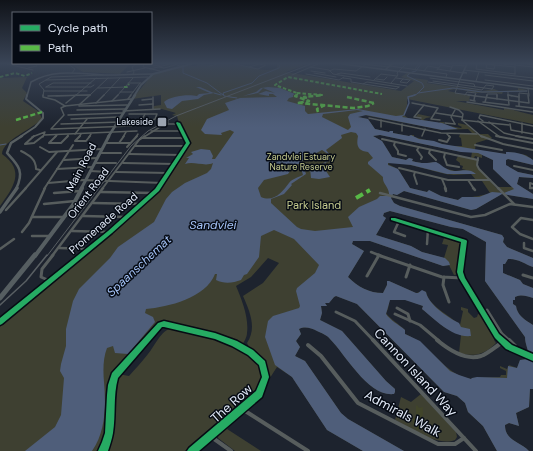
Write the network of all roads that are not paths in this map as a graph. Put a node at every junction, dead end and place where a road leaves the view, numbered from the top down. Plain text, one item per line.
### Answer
1 (30, 85) edge
2 (39, 85) edge
3 (49, 85) edge
4 (88, 85) edge
5 (94, 85) dead end
6 (101, 85) edge
7 (114, 85) edge
8 (127, 85) edge
9 (140, 85) edge
10 (140, 85) edge
11 (370, 85) edge
12 (384, 85) edge
13 (402, 85) edge
14 (458, 85) junction
15 (506, 85) edge
16 (524, 85) edge
17 (407, 86) dead end
18 (72, 87) junction
19 (86, 87) junction
20 (382, 87) joint
21 (515, 87) joint
22 (98, 88) junction
23 (111, 88) junction
24 (126, 88) junction
25 (484, 88) junction
26 (528, 88) junction
27 (533, 88) edge
28 (78, 89) dead end
29 (83, 89) junction
30 (89, 89) dead end
31 (492, 89) dead end
32 (44, 91) junction
33 (67, 91) junction
34 (73, 91) junction
35 (81, 91) junction
36 (88, 91) dead end
37 (121, 91) junction
38 (71, 92) dead end
39 (134, 92) junction
40 (508, 92) dead end
41 (529, 94) junction
42 (65, 95) junction
43 (76, 95) junction
44 (90, 95) junction
45 (465, 95) junction
46 (508, 95) junction
47 (48, 96) dead end
48 (475, 96) junction
49 (131, 97) junction
50 (519, 97) junction
51 (486, 98) junction
52 (120, 100) junction
53 (142, 100) dead end
54 (470, 100) dead end
55 (497, 100) junction
56 (508, 100) junction
57 (530, 100) junction
58 (533, 100) edge
59 (57, 101) junction
60 (112, 101) junction
61 (467, 102) dead end
62 (519, 102) junction
63 (66, 103) dead end
64 (95, 103) junction
65 (412, 103) dead end
66 (496, 103) junction
67 (153, 104) junction
68 (79, 105) junction
69 (117, 105) junction
70 (127, 105) junction
71 (139, 105) dead end
72 (424, 105) junction
73 (508, 105) junction
74 (65, 106) junction
75 (98, 106) junction
76 (516, 106) dead end
77 (519, 106) junction
78 (450, 107) dead end
79 (509, 108) junction
80 (533, 108) edge
81 (153, 109) junction
82 (160, 109) dead end
83 (77, 110) dead end
84 (95, 110) junction
85 (455, 110) dead end
86 (123, 111) junction
87 (436, 112) junction
88 (533, 112) edge
89 (91, 114) junction
90 (129, 114) dead end
91 (145, 114) junction
92 (68, 115) dead end
93 (452, 116) junction
94 (462, 117) junction
95 (119, 118) junction
96 (369, 118) dead end
97 (421, 118) dead end
98 (71, 119) dead end
99 (88, 119) junction
100 (381, 120) junction
101 (440, 120) dead end
102 (462, 120) junction
103 (141, 121) junction
104 (483, 121) junction
105 (510, 121) junction
106 (116, 122) junction
107 (168, 122) dead end
108 (478, 122) junction
109 (489, 122) junction
110 (445, 123) dead end
111 (522, 123) junction
112 (61, 124) dead end
113 (84, 124) junction
114 (163, 124) junction
115 (402, 124) junction
116 (510, 125) junction
117 (533, 126) edge
118 (113, 127) junction
119 (381, 127) dead end
120 (80, 129) junction
121 (425, 129) junction
122 (137, 131) dead end
123 (150, 131) junction
124 (181, 131) junction
125 (402, 131) dead end
126 (126, 132) junction
127 (522, 132) junction
128 (92, 133) junction
129 (110, 133) junction
130 (69, 134) junction
131 (75, 134) junction
132 (81, 134) junction
133 (138, 134) dead end
134 (447, 134) junction
135 (476, 134) junction
136 (533, 134) edge
137 (44, 135) junction
138 (57, 135) junction
139 (515, 135) junction
140 (422, 136) dead end
141 (141, 138) junction
142 (185, 138) junction
143 (533, 139) edge
144 (382, 140) dead end
145 (440, 140) dead end
146 (515, 140) junction
147 (395, 142) junction
148 (493, 142) junction
149 (104, 143) junction
150 (119, 143) junction
151 (130, 143) junction
152 (533, 143) edge
153 (73, 145) dead end
154 (475, 145) dead end
155 (135, 146) junction
156 (187, 146) junction
157 (40, 147) dead end
158 (127, 147) dead end
159 (418, 147) junction
160 (492, 148) junction
161 (102, 149) junction
162 (430, 150) junction
163 (502, 150) dead end
164 (533, 150) edge
165 (21, 151) dead end
166 (69, 151) junction
167 (57, 152) junction
168 (100, 153) junction
169 (121, 153) dead end
170 (445, 153) junction
171 (128, 154) junction
172 (181, 155) junction
173 (406, 156) dead end
174 (97, 158) junction
175 (421, 159) dead end
176 (63, 160) junction
177 (436, 160) dead end
178 (95, 163) junction
179 (116, 163) dead end
180 (122, 163) junction
181 (175, 164) junction
182 (514, 166) dead end
183 (92, 167) junction
184 (459, 167) dead end
185 (399, 168) dead end
186 (57, 169) junction
187 (40, 170) junction
188 (533, 170) edge
189 (90, 171) junction
190 (109, 172) dead end
191 (116, 172) junction
192 (415, 172) junction
193 (170, 173) junction
194 (442, 179) junction
195 (86, 180) junction
196 (468, 180) junction
197 (490, 180) junction
198 (108, 181) junction
199 (48, 183) junction
200 (163, 183) junction
201 (417, 184) dead end
202 (533, 184) edge
203 (533, 188) edge
204 (475, 190) dead end
205 (80, 191) junction
206 (446, 191) dead end
207 (100, 192) junction
208 (54, 193) dead end
209 (154, 193) junction
210 (380, 193) dead end
211 (75, 202) junction
212 (92, 203) junction
213 (44, 204) dead end
214 (141, 204) junction
215 (514, 204) junction
216 (533, 207) edge
217 (6, 210) dead end
218 (0, 212) edge
219 (83, 216) junction
220 (32, 217) junction
221 (64, 217) junction
222 (127, 217) junction
223 (393, 219) dead end
224 (533, 220) edge
225 (399, 221) junction
226 (428, 229) junction
227 (71, 230) junction
228 (22, 232) dead end
229 (110, 232) junction
230 (32, 236) dead end
231 (50, 236) junction
232 (405, 236) dead end
233 (14, 239) dead end
234 (533, 239) edge
235 (524, 243) dead end
236 (427, 244) dead end
237 (58, 248) junction
238 (0, 249) edge
239 (88, 250) junction
240 (533, 251) edge
241 (371, 252) dead end
242 (379, 255) junction
243 (410, 265) junction
244 (523, 275) dead end
245 (367, 276) dead end
246 (406, 277) dead end
247 (444, 277) junction
248 (462, 278) junction
249 (533, 278) edge
250 (50, 281) junction
251 (0, 298) edge
252 (449, 302) dead end
253 (397, 308) dead end
254 (487, 310) dead end
255 (336, 312) dead end
256 (395, 314) dead end
257 (410, 321) junction
258 (0, 322) edge
259 (502, 334) junction
260 (497, 336) junction
261 (503, 342) junction
262 (308, 345) dead end
263 (515, 346) dead end
264 (533, 358) edge
265 (242, 409) junction
266 (210, 436) junction
267 (464, 438) junction
268 (103, 451) edge
269 (192, 451) edge
270 (231, 451) edge
271 (308, 451) edge
272 (476, 451) edge

1 - 218 main road
2 - 32 street
3 - 18 street
4 - 19 street
5 - 19 street
6 - 22 street
7 - 23 street
8 - 24 street
9 - 39 street
10 - 49 main road, Main Road
11 - 20 street
12 - 20 street
13 - 17 street
14 - 25 street
14 - 25 street
14 - 45 street
15 - 21 main road
16 - 27 street
18 - 19 street
18 - 33 street
19 - 29 street
21 - 26 main road
22 - 23 street
22 - 44 street
23 - 24 street
23 - 64 street
24 - 37 street
25 - 31 street
26 - 27 main road
26 - 41 street
28 - 29 street
29 - 30 street
29 - 35 street
32 - 33 street
32 - 59 street
33 - 34 street
34 - 35 street
34 - 38 street
35 - 36 street
35 - 43 street
37 - 39 street
37 - 60 street
39 - 49 street
40 - 46 street
41 - 50 street
41 - 57 street
42 - 43 street
42 - 47 street
42 - 59 street
43 - 44 street
43 - 63 street
44 - 68 street
45 - 48 street
45 - 48 street
46 - 50 street
46 - 56 street
48 - 51 street
48 - 54 street
49 - 52 street
49 - 70 main road, Main Road
50 - 62 street
51 - 55 street
51 - 55 street
51 - 66 street
52 - 60 street
52 - 69 street
53 - 67 street
55 - 56 street
55 - 66 street
56 - 62 street
56 - 73 street
57 - 58 street
57 - 62 street
59 - 74 street
60 - 64 street
61 - 79 street
62 - 77 street
64 - 68 street
65 - 72 street
66 - 73 street
67 - 71 street
67 - 81 street
68 - 74 street
68 - 75 street
69 - 70 street
69 - 75 street
70 - 86 main road, Main Road
72 - 87 street
72 - 97 street
73 - 79 street
74 - 120 street
75 - 84 street
76 - 77 street
77 - 80 street
78 - 94 street
79 - 88 street
81 - 82 street
81 - 86 street
83 - 84 street
84 - 86 street
84 - 89 street
85 - 93 street
86 - 89 street
86 - 95 main road, Main Road
87 - 93 street
87 - 101 street
89 - 92 street
89 - 99 street
90 - 91 street
91 - 103 street
91 - 103 street
93 - 94 street
93 - 110 street
94 - 102 street
95 - 99 street
95 - 106 main road, Main Road
96 - 100 street
98 - 99 street
99 - 113 street
100 - 115 street
100 - 119 street
102 - 108 street
102 - 135 street
103 - 106 street
103 - 118 street
104 - 105 street
104 - 108 street
104 - 109 street
105 - 111 street
105 - 116 street
106 - 113 street
106 - 118 main road, Main Road
107 - 114 street, Orient Road
108 - 146 street
109 - 116 street
109 - 139 street
111 - 117 street
111 - 127 street
112 - 113 street
113 - 120 street
114 - 123 street, Orient Road
114 - 124 street
115 - 121 street
115 - 125 street
116 - 127 street
118 - 120 street
118 - 129 main road, Main Road
120 - 131 street
121 - 134 street
121 - 140 street
122 - 126 street
123 - 124 street
123 - 141 street, Orient Road
124 - 142 street
126 - 129 street
126 - 150 street
127 - 136 street
128 - 129 street
128 - 132 street
128 - 132 street
129 - 149 main road, Main Road
130 - 131 street
130 - 138 street
130 - 138 street
131 - 132 street
133 - 151 street
134 - 135 street
134 - 145 street
135 - 148 street
137 - 137 street
137 - 138 street
139 - 143 street
139 - 146 street
141 - 142 street
141 - 155 street, Orient Road
142 - 156 street
144 - 147 street
146 - 152 street
147 - 159 street
147 - 173 street
148 - 160 street
148 - 164 street
149 - 150 street
149 - 161 main road, Main Road
150 - 151 street
151 - 158 street
153 - 166 street
154 - 160 street
155 - 156 street
155 - 171 street, Orient Road
156 - 172 street, Promenade Road
157 - 167 street
159 - 162 street
159 - 175 street
160 - 163 street
161 - 166 street
161 - 168 main road, Main Road
162 - 170 street
162 - 177 street
165 - 187 street
166 - 167 street
166 - 176 street
167 - 187 street
168 - 169 street
168 - 174 main road, Main Road
170 - 184 street
170 - 197 street
171 - 172 street
171 - 180 street, Orient Road
172 - 181 street, Promenade Road
174 - 176 street
174 - 178 main road, Main Road
176 - 186 street
178 - 179 street
178 - 183 main road, Main Road
180 - 181 street
180 - 191 street, Orient Road
181 - 193 street, Promenade Road
182 - 188 street
183 - 186 street
183 - 189 main road, Main Road
185 - 192 street
186 - 199 street
187 - 217 street
189 - 190 street
189 - 195 main road, Main Road
191 - 193 street
191 - 198 street, Orient Road
192 - 194 street
192 - 201 street
193 - 200 street, Promenade Road
194 - 196 street
194 - 206 street
195 - 198 street
195 - 199 street
195 - 205 main road, Main Road
196 - 197 street
196 - 204 street
197 - 215 street
198 - 200 street
198 - 207 street, Orient Road
199 - 220 street
200 - 209 street, Promenade Road
202 - 203 street
205 - 208 street
205 - 211 main road, Main Road
207 - 209 street
207 - 212 street, Orient Road
209 - 214 street, Promenade Road
210 - 215 street
211 - 213 street
211 - 221 main road, Main Road
212 - 214 street
212 - 219 street, Orient Road
214 - 222 street, Promenade Road
215 - 216 street
219 - 222 street
219 - 227 street, Orient Road
220 - 221 street
220 - 228 street
221 - 231 main road, Main Road
222 - 229 street, Promenade Road
223 - 225 street
224 - 234 street
225 - 226 street
225 - 232 street
226 - 236 street
226 - 248 street
227 - 229 street
227 - 237 street, Orient Road
229 - 239 street, Promenade Road
230 - 231 street
231 - 251 main road, Main Road
233 - 238 street
235 - 240 street
237 - 239 street
237 - 250 street, Orient Road
239 - 250 street, Promenade Road
241 - 242 street
242 - 243 street
242 - 245 street
243 - 246 street
243 - 247 street
244 - 249 street
247 - 248 street
247 - 252 street
248 - 260 street
250 - 258 street, Promenade Road
253 - 257 street
254 - 259 street
255 - 267 street, Cannon Island Way
256 - 257 street
257 - 261 street
259 - 260 street
259 - 263 street
260 - 261 street
261 - 264 street
262 - 267 street, Admirals Walk
265 - 266 street, The Row
265 - 268 street, The Row
265 - 271 street
266 - 269 street, The Row
266 - 270 street
267 - 272 street, Cannon Island Way

